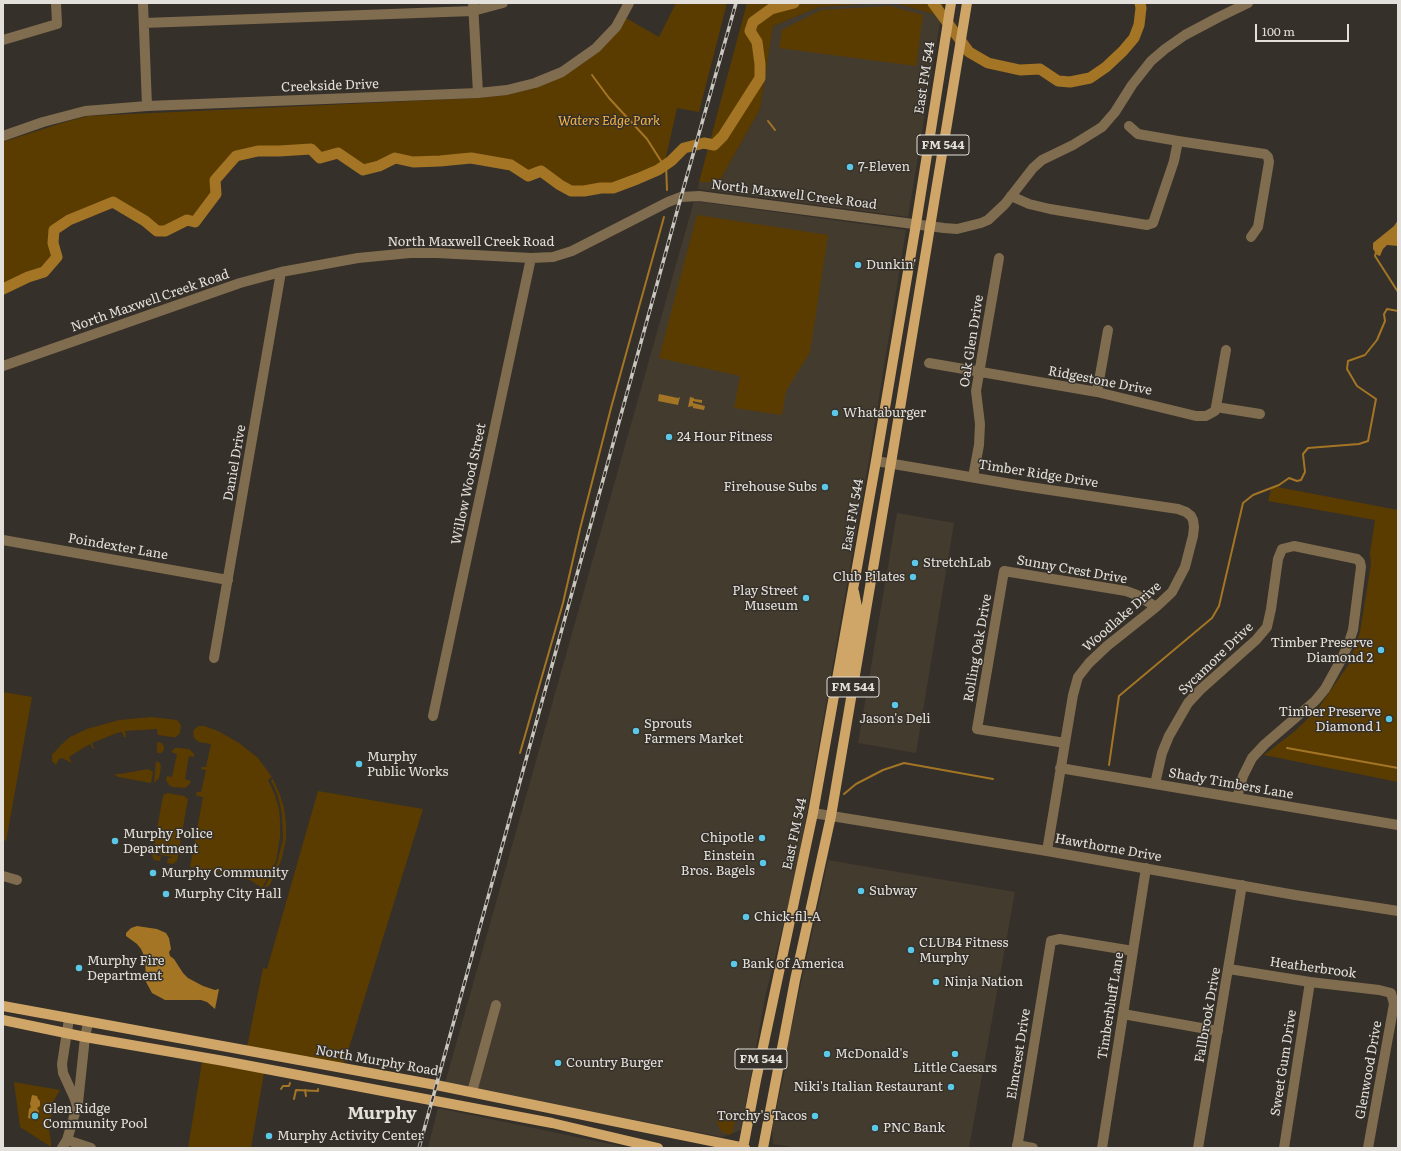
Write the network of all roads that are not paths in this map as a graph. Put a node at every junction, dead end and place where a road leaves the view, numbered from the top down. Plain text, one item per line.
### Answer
1 (56, 3) edge
2 (143, 3) edge
3 (503, 3) edge
4 (629, 3) edge
5 (951, 3) edge
6 (1248, 3) edge
7 (966, 4) edge
8 (473, 7) edge
9 (144, 23) junction
10 (3, 40) edge
11 (478, 93) junction
12 (147, 106) junction
13 (1129, 126) dead end
14 (3, 136) edge
15 (1178, 141) junction
16 (1011, 196) junction
17 (916, 224) junction
18 (930, 226) junction
19 (1251, 236) dead end
20 (531, 258) junction
21 (999, 258) dead end
22 (281, 272) junction
23 (1108, 330) dead end
24 (1226, 350) dead end
25 (929, 363) dead end
26 (3, 366) edge
27 (979, 372) junction
28 (1097, 392) junction
29 (1216, 407) junction
30 (1260, 414) dead end
31 (876, 461) junction
32 (891, 463) junction
33 (973, 476) junction
34 (1193, 520) joint
35 (3, 540) edge
36 (1004, 571) joint
37 (228, 580) junction
38 (853, 588) junction
39 (1156, 607) junction
40 (214, 658) dead end
41 (855, 678) junction
42 (432, 716) dead end
43 (1065, 743) junction
44 (1060, 768) junction
45 (1155, 784) junction
46 (1237, 798) junction
47 (813, 813) junction
48 (831, 816) junction
49 (1398, 825) edge
50 (1047, 851) junction
51 (1146, 868) junction
52 (3, 876) edge
53 (17, 880) dead end
54 (1242, 885) junction
55 (1398, 911) edge
56 (1133, 951) junction
57 (1229, 969) junction
58 (1310, 982) junction
59 (1391, 996) joint
60 (496, 1005) dead end
61 (3, 1006) edge
62 (771, 1011) junction
63 (1123, 1014) junction
64 (788, 1016) junction
65 (69, 1019) junction
66 (3, 1020) edge
67 (88, 1023) junction
68 (1218, 1031) junction
69 (66, 1033) junction
70 (85, 1037) junction
71 (222, 1047) junction
72 (220, 1061) junction
73 (472, 1092) junction
74 (77, 1108) junction
75 (572, 1113) junction
76 (570, 1127) junction
77 (64, 1144) edge
78 (1017, 1146) edge
79 (91, 1148) edge
80 (658, 1148) edge
81 (744, 1148) edge
82 (763, 1148) edge
83 (1033, 1148) edge
84 (1102, 1148) edge
85 (1198, 1148) edge
86 (1284, 1148) edge
87 (1368, 1148) edge

1 - 10 street
2 - 9 street
3 - 8 street
4 - 11 street, Creekside Drive
5 - 17 main road, East FM 544 / FM 544
6 - 16 street, North Maxwell Creek Road
7 - 18 main road, FM 544
8 - 9 street
8 - 11 street
9 - 12 street
11 - 12 street, Creekside Drive
12 - 14 street, Creekside Drive
13 - 15 street
15 - 16 street
15 - 19 street
16 - 18 street, North Maxwell Creek Road
17 - 18 street, North Maxwell Creek Road
17 - 20 street, North Maxwell Creek Road
17 - 31 main road, East FM 544 / FM 544
18 - 32 main road, FM 544
20 - 22 street, North Maxwell Creek Road
20 - 42 street, Willow Wood Street
21 - 27 street, Oak Glen Drive
22 - 26 street, North Maxwell Creek Road
22 - 37 street, Daniel Drive
23 - 28 street
24 - 29 street
25 - 27 street, Ridgestone Drive
27 - 28 street, Ridgestone Drive
27 - 33 street, Oak Glen Drive
28 - 29 street, Ridgestone Drive
29 - 30 street
31 - 32 street, Timber Ridge Drive
31 - 38 main road, East FM 544 / FM 544
32 - 33 street, Timber Ridge Drive
32 - 41 main road, FM 544
33 - 34 street, Timber Ridge Drive
34 - 39 street, Woodlake Drive
35 - 37 street, Poindexter Lane
36 - 39 street, Sunny Crest Drive
36 - 43 street, Rolling Oak Drive
37 - 40 street, Daniel Drive
38 - 41 main road
38 - 47 main road, East FM 544 / FM 544
39 - 43 street, Woodlake Drive
41 - 48 main road, FM 544
43 - 44 street, Woodlake Drive
44 - 45 street, Shady Timbers Lane
44 - 50 street, Woodlake Drive
45 - 46 street, Shady Timbers Lane
45 - 46 street, Sycamore Drive
46 - 49 street, Shady Timbers Lane
47 - 48 street, Hawthorne Drive
47 - 62 main road, East FM 544 / FM 544
48 - 50 street, Hawthorne Drive
48 - 64 main road, FM 544
50 - 51 street, Hawthorne Drive
51 - 54 street, Hawthorne Drive
51 - 56 street, Timberbluff Lane
52 - 53 street
54 - 55 street, Hawthorne Drive
54 - 57 street, Fallbrook Drive
56 - 63 street, Timberbluff Lane
56 - 78 street, Elmcrest Drive
57 - 58 street, Heatherbrook
57 - 68 street, Fallbrook Drive
58 - 59 street, Heatherbrook
58 - 86 street, Sweet Gum Drive
59 - 87 street, Glenwood Drive
60 - 73 street
61 - 65 main road, North Murphy Road
62 - 64 main road
62 - 81 main road, East FM 544 / FM 544
63 - 68 street
63 - 84 street, Timberbluff Lane
64 - 82 main road, FM 544
65 - 67 main road, North Murphy Road
65 - 69 street
66 - 69 main road
67 - 70 street
67 - 71 main road, North Murphy Road
68 - 85 street, Fallbrook Drive
69 - 70 main road
69 - 74 street
70 - 72 main road
70 - 74 street
71 - 72 main road
71 - 73 main road, North Murphy Road
72 - 76 main road
73 - 75 main road, North Murphy Road
74 - 77 street
75 - 76 main road
75 - 81 main road, North Murphy Road
76 - 80 main road
77 - 79 street
78 - 83 street

